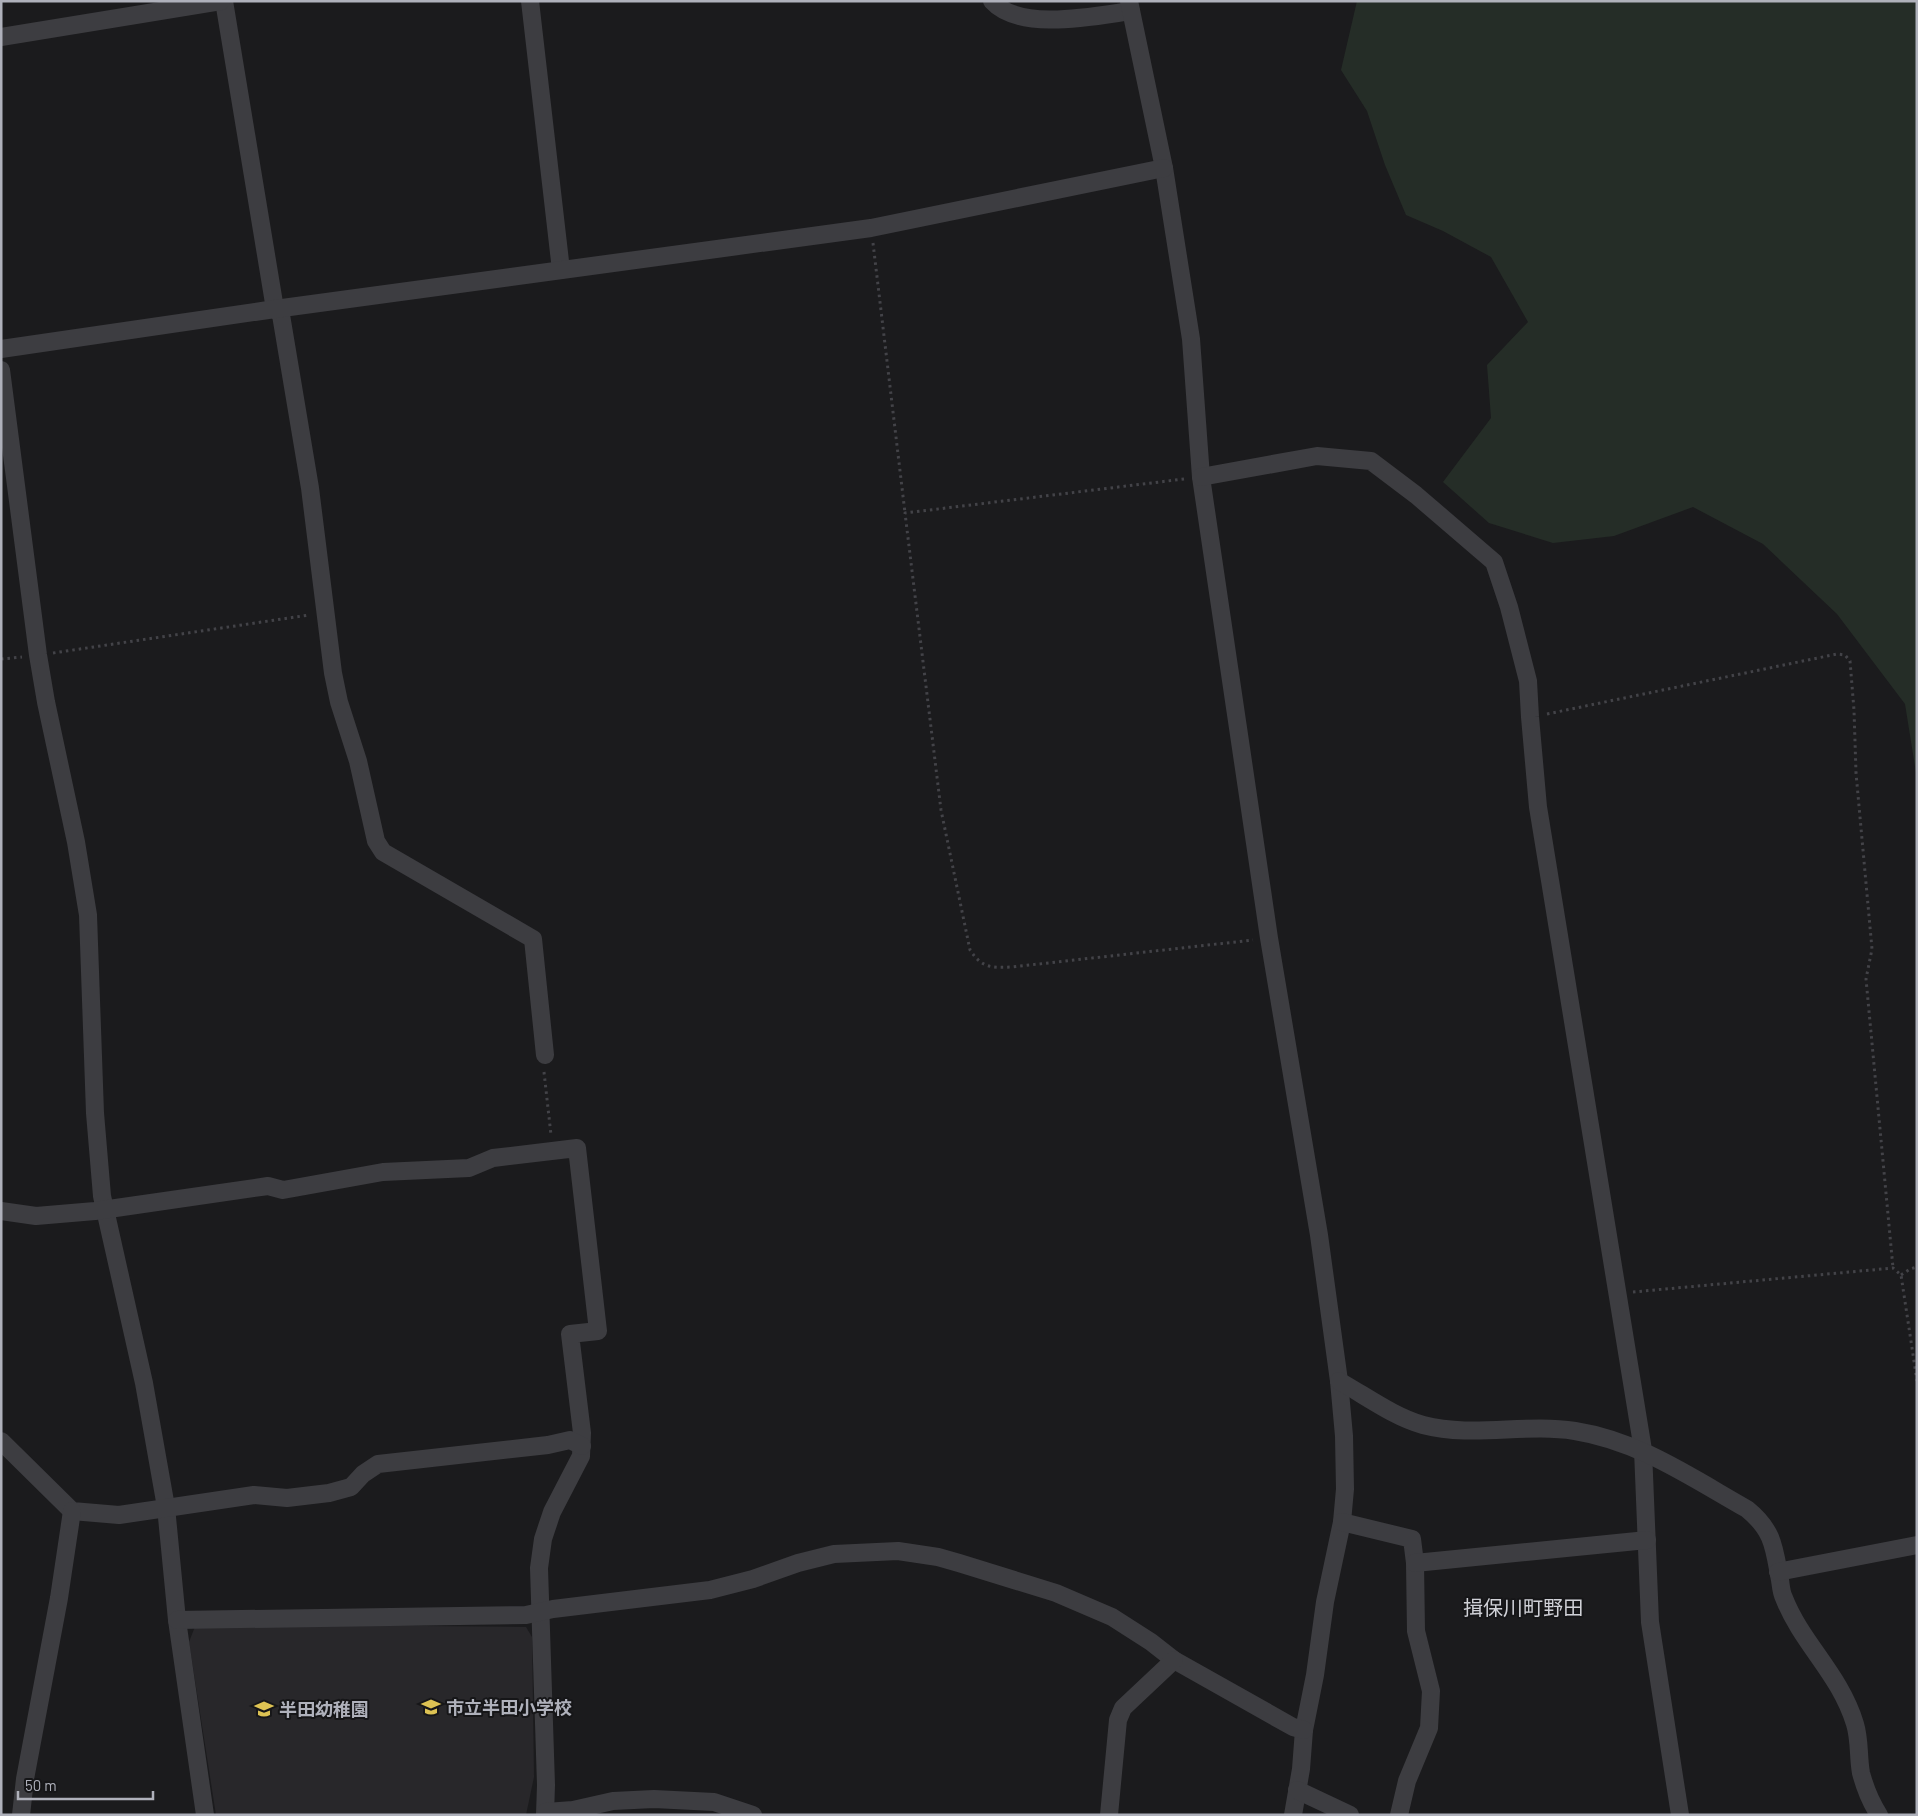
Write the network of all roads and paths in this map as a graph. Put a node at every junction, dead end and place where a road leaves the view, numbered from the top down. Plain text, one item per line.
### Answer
1 (222, 1) edge
2 (530, 1) edge
3 (992, 1) edge
4 (1130, 6) edge
5 (1, 37) edge
6 (1164, 168) junction
7 (871, 228) junction
8 (561, 270) junction
9 (275, 309) junction
10 (1, 349) edge
11 (1, 370) edge
12 (1201, 476) junction
13 (904, 513) junction
14 (325, 613) junction
15 (38, 655) junction
16 (1, 659) edge
17 (1530, 717) junction
18 (1268, 938) junction
19 (544, 1055) joint
20 (553, 1151) junction
21 (105, 1210) junction
22 (1, 1211) edge
23 (1917, 1267) edge
24 (1893, 1268) junction
25 (1901, 1275) junction
26 (1618, 1294) junction
27 (1339, 1381) junction
28 (1917, 1382) edge
29 (1, 1441) edge
30 (582, 1446) junction
31 (1644, 1450) junction
32 (166, 1507) junction
33 (72, 1511) junction
34 (1342, 1522) junction
35 (1647, 1540) junction
36 (1917, 1545) edge
37 (1415, 1563) junction
38 (1778, 1572) junction
39 (540, 1612) junction
40 (177, 1620) junction
41 (1174, 1660) junction
42 (1304, 1730) junction
43 (1297, 1790) junction
44 (545, 1813) edge
45 (21, 1815) edge
46 (205, 1815) edge
47 (753, 1815) edge
48 (1109, 1815) edge
49 (1293, 1815) edge
50 (1350, 1815) edge
51 (1399, 1815) edge
52 (1680, 1815) edge
53 (1879, 1815) edge

1 - 5 street
1 - 9 street
2 - 8 street
3 - 4 street
4 - 6 street
6 - 7 street
6 - 12 street
7 - 8 street
7 - 13 path
8 - 9 street
9 - 10 street
9 - 14 street
11 - 15 street
12 - 13 path
12 - 17 street
12 - 18 street
13 - 18 path
14 - 15 path
14 - 19 street
15 - 16 path
15 - 21 street
17 - 24 path
17 - 26 street
18 - 27 street
19 - 20 path
20 - 21 street
20 - 30 street
21 - 22 street
21 - 32 street
23 - 25 path
24 - 25 path
24 - 26 path
25 - 28 path
26 - 31 street
27 - 31 street
27 - 34 street
29 - 33 street
30 - 32 street
30 - 39 street
31 - 35 street
31 - 38 street
32 - 33 street
32 - 40 street
33 - 45 street
34 - 37 street
34 - 42 street
35 - 37 street
35 - 52 street
36 - 38 street
37 - 51 street
38 - 53 street
39 - 40 street
39 - 41 street
39 - 44 street
40 - 46 street
41 - 42 street
41 - 48 street
42 - 43 street
43 - 49 street
43 - 50 street
44 - 47 street

